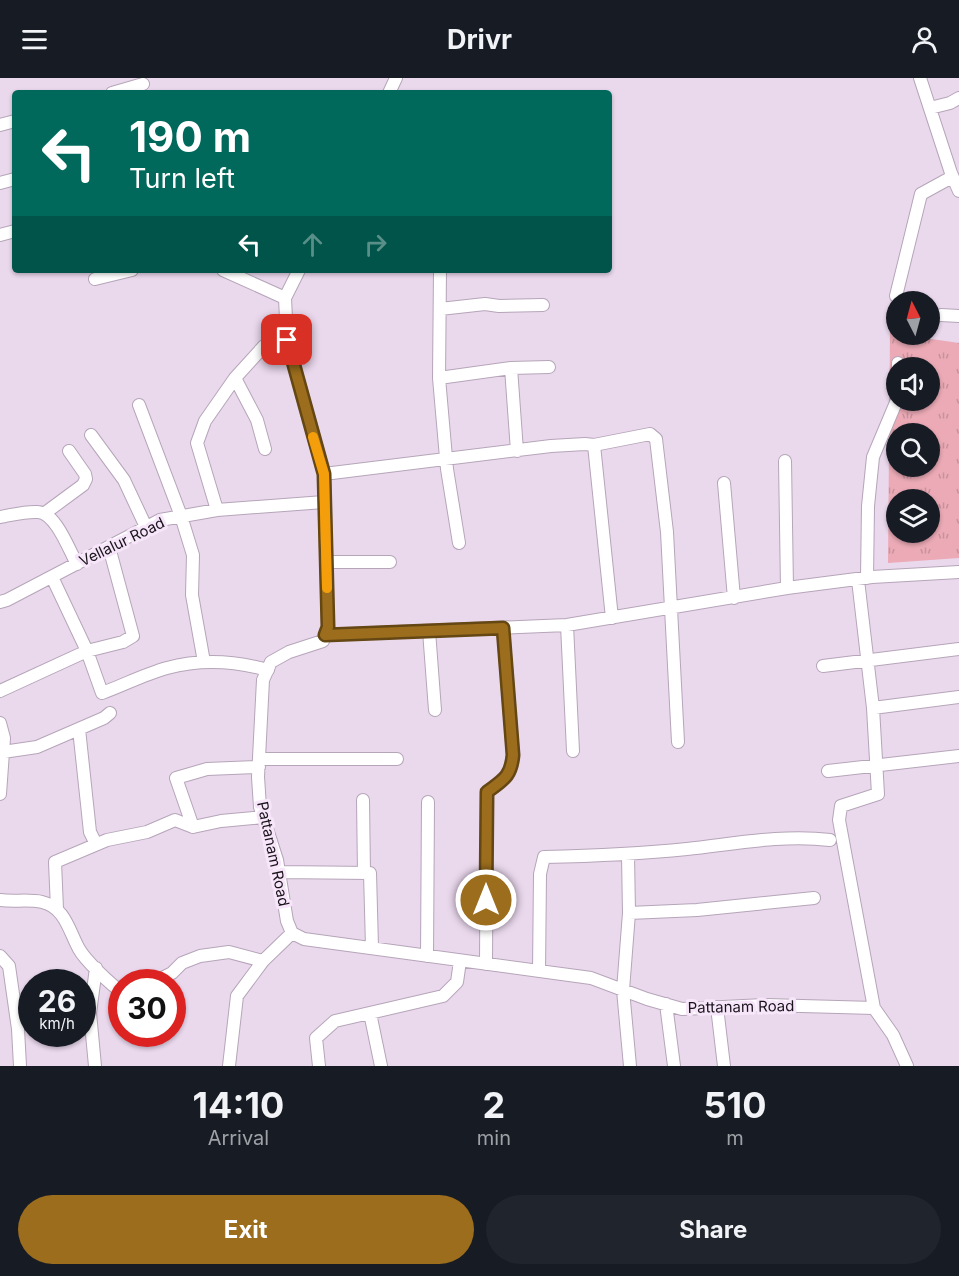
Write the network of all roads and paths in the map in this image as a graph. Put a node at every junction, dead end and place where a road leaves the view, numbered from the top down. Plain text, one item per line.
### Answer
1 (920, 78) edge
2 (143, 85) edge
3 (124, 90) edge
4 (959, 98) edge
5 (930, 108) junction
6 (952, 177) junction
7 (959, 190) edge
8 (120, 273) edge
9 (230, 273) edge
10 (298, 273) edge
11 (440, 273) edge
12 (95, 279) dead end
13 (897, 291) edge
14 (285, 298) junction
15 (543, 305) dead end
16 (440, 309) junction
17 (941, 315) dead end
18 (959, 316) edge
19 (286, 331) junction
20 (549, 367) dead end
21 (511, 368) junction
22 (235, 378) junction
23 (439, 378) junction
24 (139, 405) dead end
25 (892, 411) edge
26 (91, 435) dead end
27 (594, 445) junction
28 (266, 448) dead end
29 (69, 451) dead end
30 (517, 452) junction
31 (446, 459) junction
32 (785, 461) dead end
33 (324, 474) junction
34 (724, 483) dead end
35 (324, 502) junction
36 (217, 510) junction
37 (45, 513) junction
38 (181, 516) junction
39 (0, 517) edge
40 (146, 527) junction
41 (459, 543) dead end
42 (109, 547) junction
43 (326, 562) junction
44 (390, 562) dead end
45 (77, 564) junction
46 (959, 572) edge
47 (52, 577) junction
48 (862, 579) junction
49 (787, 588) junction
50 (734, 598) junction
51 (0, 602) edge
52 (672, 609) junction
53 (612, 618) junction
54 (567, 625) junction
55 (503, 628) junction
56 (429, 631) junction
57 (325, 635) junction
58 (959, 649) edge
59 (87, 651) junction
60 (867, 660) junction
61 (204, 662) junction
62 (823, 666) dead end
63 (267, 670) junction
64 (0, 691) edge
65 (959, 697) edge
66 (873, 708) junction
67 (435, 710) dead end
68 (110, 713) dead end
69 (0, 723) edge
70 (79, 729) junction
71 (678, 742) dead end
72 (3, 752) junction
73 (573, 752) dead end
74 (959, 756) edge
75 (397, 759) dead end
76 (259, 763) junction
77 (877, 765) junction
78 (828, 771) dead end
79 (0, 794) edge
80 (363, 800) dead end
81 (428, 801) dead end
82 (263, 817) junction
83 (194, 827) junction
84 (830, 840) dead end
85 (96, 844) junction
86 (628, 855) junction
87 (279, 872) junction
88 (364, 873) junction
89 (814, 898) dead end
90 (0, 900) edge
91 (57, 909) junction
92 (629, 914) junction
93 (292, 933) junction
94 (372, 947) junction
95 (0, 956) edge
96 (428, 956) junction
97 (263, 961) junction
98 (460, 961) junction
99 (486, 964) junction
100 (96, 968) junction
101 (176, 969) edge
102 (539, 971) junction
103 (108, 982) edge
104 (623, 990) junction
105 (666, 1004) junction
106 (717, 1007) junction
107 (874, 1008) junction
108 (370, 1013) junction
109 (21, 1066) edge
110 (95, 1066) edge
111 (228, 1066) edge
112 (319, 1066) edge
113 (381, 1066) edge
114 (630, 1066) edge
115 (674, 1066) edge
116 (724, 1066) edge
117 (907, 1066) edge

1 - 5 street
2 - 3 street
4 - 5 street
5 - 6 street
6 - 7 street
6 - 13 street
8 - 12 street
9 - 14 street
10 - 14 street
11 - 16 street
14 - 19 street
15 - 16 street
16 - 23 street
17 - 18 street
19 - 22 street
19 - 33 street
20 - 21 street
21 - 23 street
21 - 30 street
22 - 28 street
22 - 36 street
23 - 31 street
24 - 38 street
25 - 48 street
26 - 40 street
27 - 30 street
27 - 52 street
27 - 53 street
29 - 37 street
30 - 31 street
31 - 33 street
31 - 41 street
32 - 49 street
33 - 35 street
34 - 50 street
35 - 36 street, Vellalur Road
35 - 43 street
36 - 38 street, Vellalur Road
37 - 39 street
37 - 45 street
38 - 40 street, Vellalur Road
38 - 61 street
40 - 42 street, Vellalur Road
42 - 45 street, Vellalur Road
42 - 59 street
43 - 44 street
43 - 57 street
45 - 47 street, Vellalur Road
46 - 48 street
47 - 51 street, Vellalur Road
47 - 59 street
48 - 49 street
48 - 60 street
49 - 50 street
50 - 52 street
52 - 53 street
52 - 71 street
53 - 54 street
54 - 55 street
54 - 73 street
55 - 56 street
55 - 99 street
56 - 57 street
56 - 67 street
57 - 63 street
58 - 60 street
59 - 61 street
59 - 64 street
60 - 62 street
60 - 66 street
61 - 63 street
63 - 76 street, Pattanam Road
65 - 66 street
66 - 77 street
68 - 70 street
69 - 72 street
70 - 72 street
70 - 85 street
72 - 79 street
74 - 77 street
75 - 76 street
76 - 82 street, Pattanam Road
76 - 83 street
77 - 78 street
77 - 107 street
80 - 88 street
81 - 96 street
82 - 83 street
82 - 87 street, Pattanam Road
83 - 85 street
84 - 86 street
85 - 91 street
86 - 92 street
86 - 102 street
87 - 88 street
87 - 93 street, Pattanam Road
88 - 94 street
89 - 92 street
90 - 91 street
91 - 100 street
92 - 104 street
93 - 94 street, Pattanam Road
93 - 97 street
94 - 96 street, Pattanam Road
95 - 109 street
96 - 98 street, Pattanam Road
97 - 101 street
97 - 111 street
98 - 99 street, Pattanam Road
98 - 108 street
99 - 102 street, Pattanam Road
100 - 103 street
100 - 110 street
102 - 104 street, Pattanam Road
104 - 105 street, Pattanam Road
104 - 114 street
105 - 106 street, Pattanam Road
105 - 115 street
106 - 107 street, Pattanam Road
106 - 116 street
107 - 117 street
108 - 112 street
108 - 113 street

